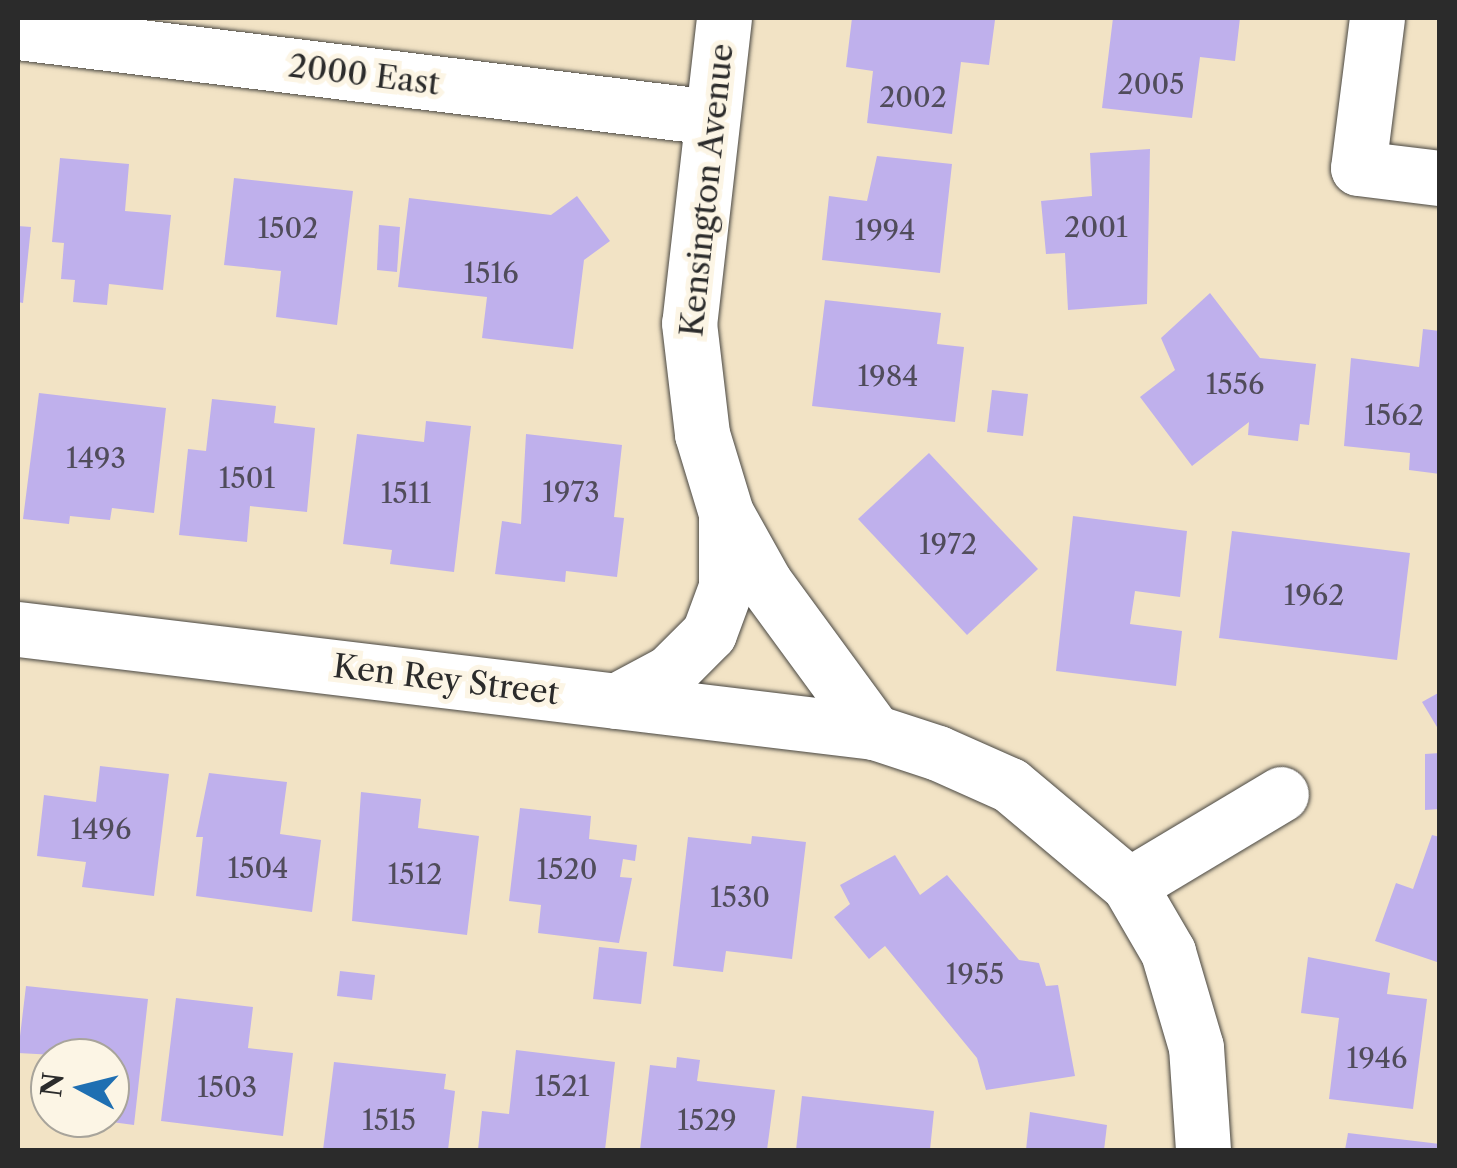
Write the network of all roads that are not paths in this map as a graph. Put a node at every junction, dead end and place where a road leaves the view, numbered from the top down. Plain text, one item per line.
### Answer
1 (724, 18) edge
2 (1377, 18) edge
3 (47, 29) edge
4 (711, 118) junction
5 (1440, 178) edge
6 (726, 513) junction
7 (18, 629) edge
8 (616, 701) junction
9 (874, 732) junction
10 (1282, 794) dead end
11 (1129, 885) junction
12 (1203, 1150) edge

1 - 4 street, Kensington Avenue
2 - 5 street
3 - 4 street, 2000 East
4 - 6 street, Kensington Avenue
6 - 8 street
6 - 9 street, Kensington Avenue
7 - 8 street, Ken Rey Street
8 - 9 street, Ken Rey Street
9 - 11 street, Ken Rey Street
10 - 11 street
11 - 12 street, Ken Rey Street

